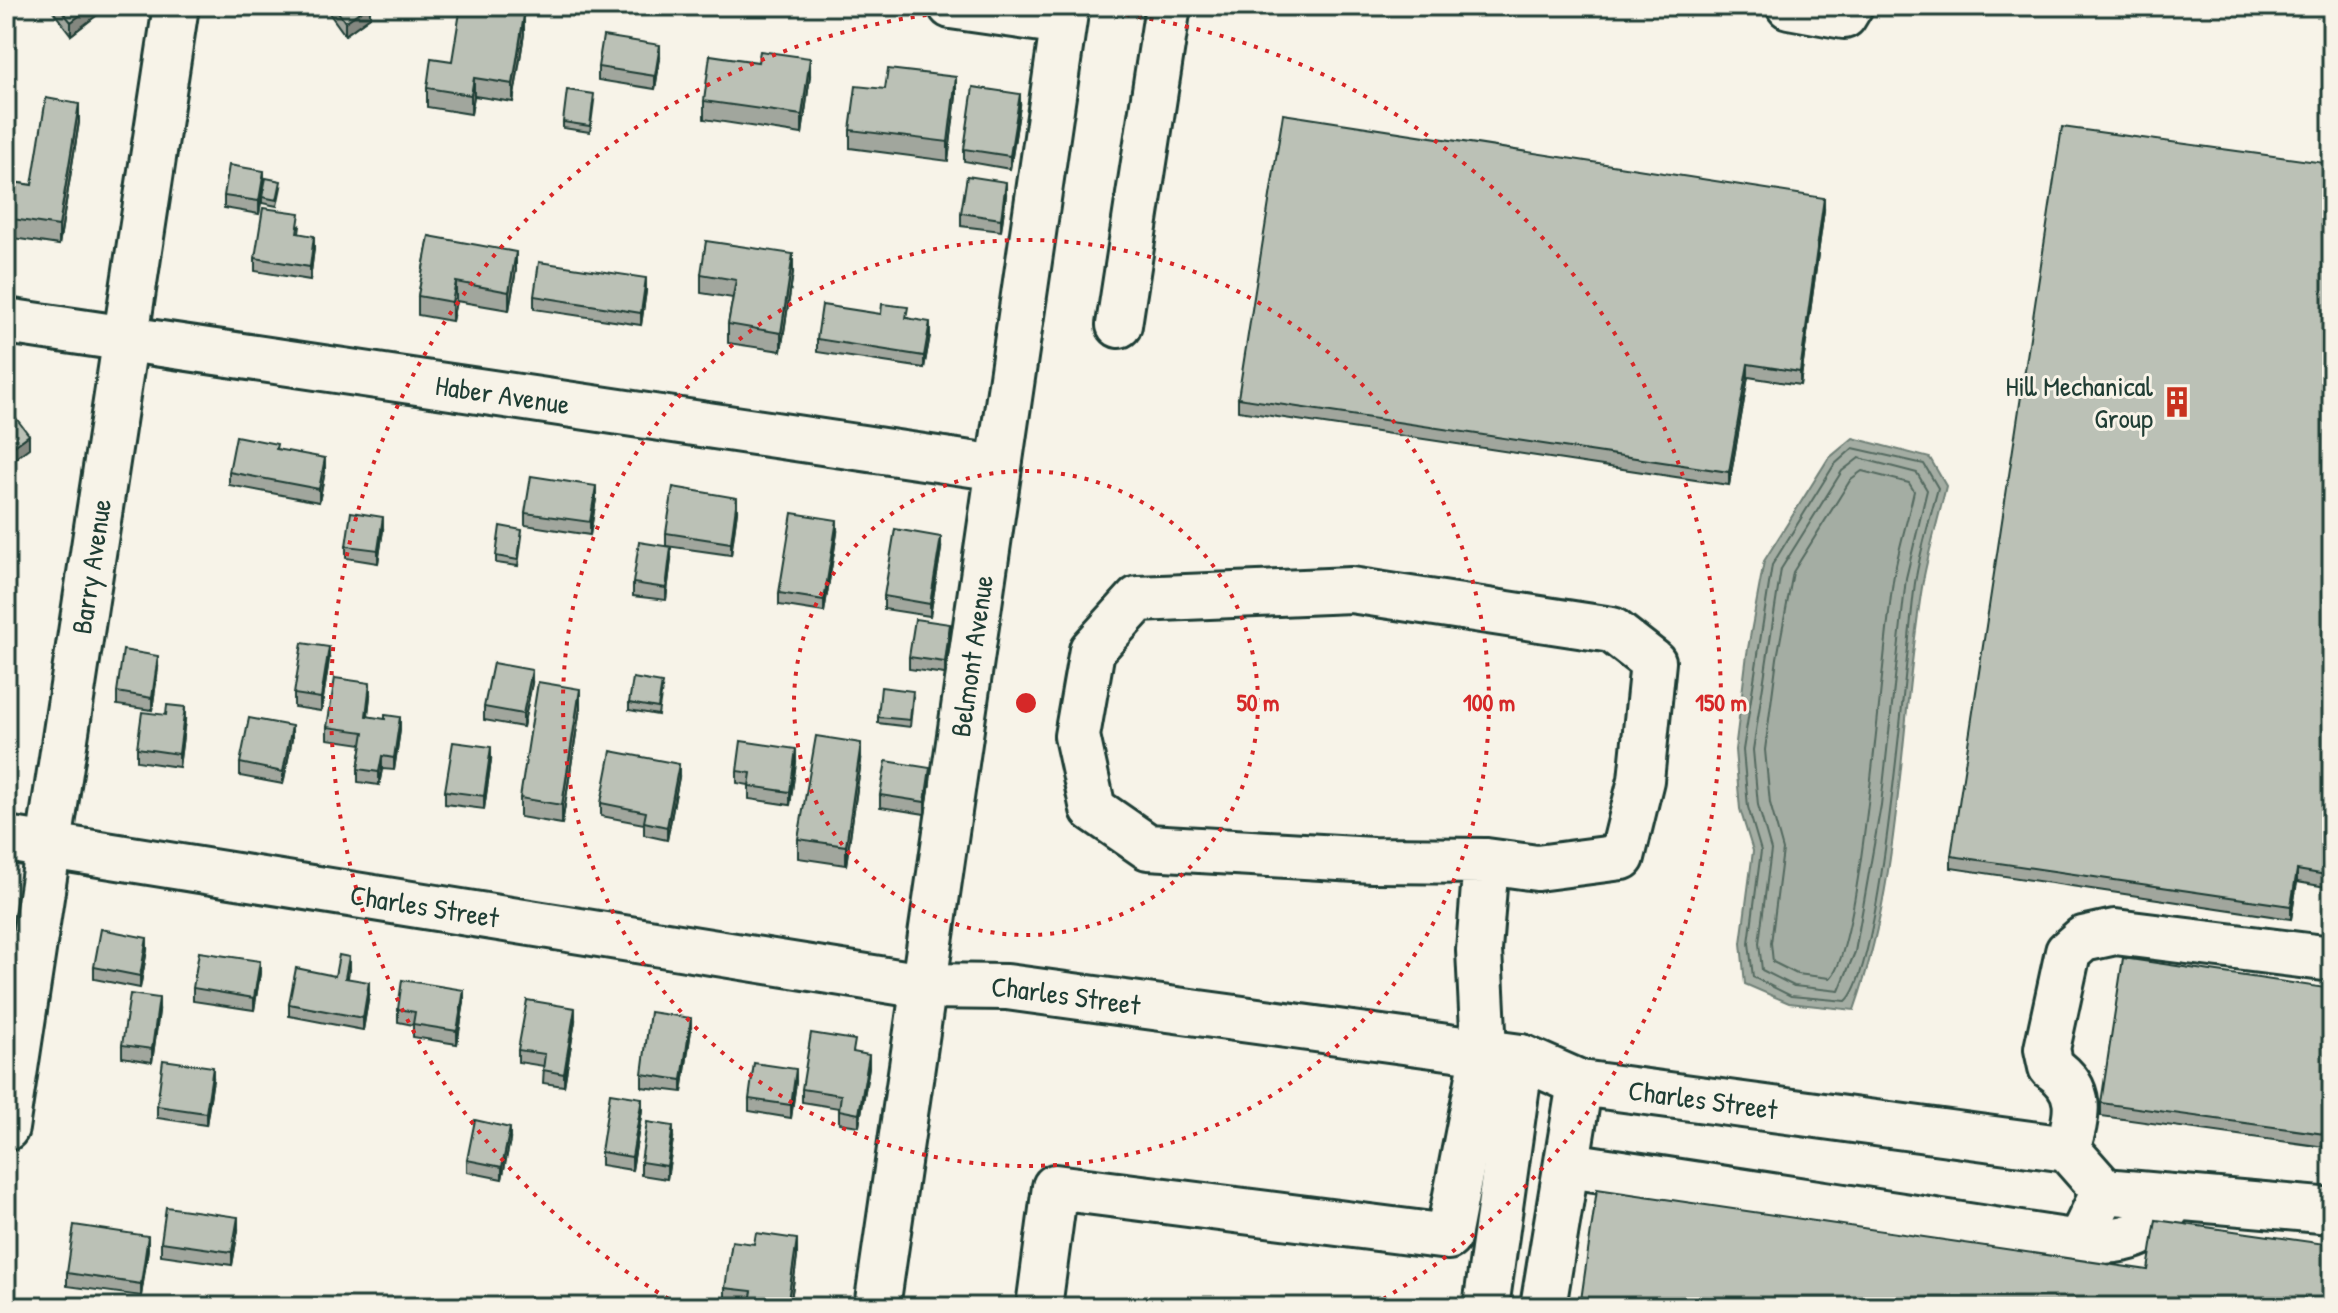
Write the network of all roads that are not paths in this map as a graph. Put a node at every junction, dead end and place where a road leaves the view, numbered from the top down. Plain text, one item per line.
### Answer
1 (176, 6) edge
2 (951, 6) edge
3 (1168, 6) edge
4 (1789, 6) edge
5 (1850, 6) edge
6 (1064, 14) edge
7 (6, 321) edge
8 (1119, 325) dead end
9 (126, 338) junction
10 (998, 468) junction
11 (6, 839) edge
12 (49, 845) junction
13 (1486, 861) junction
14 (2332, 959) edge
15 (923, 986) junction
16 (1503, 1054) junction
17 (1580, 1083) junction
18 (6, 1128) edge
19 (2067, 1149) junction
20 (1569, 1165) junction
21 (2104, 1191) junction
22 (2174, 1198) junction
23 (2332, 1211) edge
24 (2079, 1243) junction
25 (877, 1307) edge
26 (1039, 1307) edge
27 (1486, 1307) edge
28 (1543, 1307) edge

1 - 9 street, Barry Avenue
2 - 6 street
3 - 8 street
4 - 5 street
6 - 10 street, Belmont Avenue
7 - 9 street, Haber Avenue
9 - 10 street, Haber Avenue
9 - 12 street, Barry Avenue
10 - 15 street, Belmont Avenue
11 - 12 street, Charles Street
12 - 15 street, Charles Street
12 - 18 street, Barry Avenue
13 - 13 street
13 - 16 street
14 - 19 street
15 - 16 street, Charles Street
15 - 25 street, Belmont Avenue
16 - 17 street, Charles Street
16 - 26 street
16 - 27 street
17 - 19 street, Charles Street
17 - 20 street
19 - 21 street
20 - 24 street
20 - 28 street
21 - 22 street
21 - 24 street
22 - 23 street
22 - 24 street

